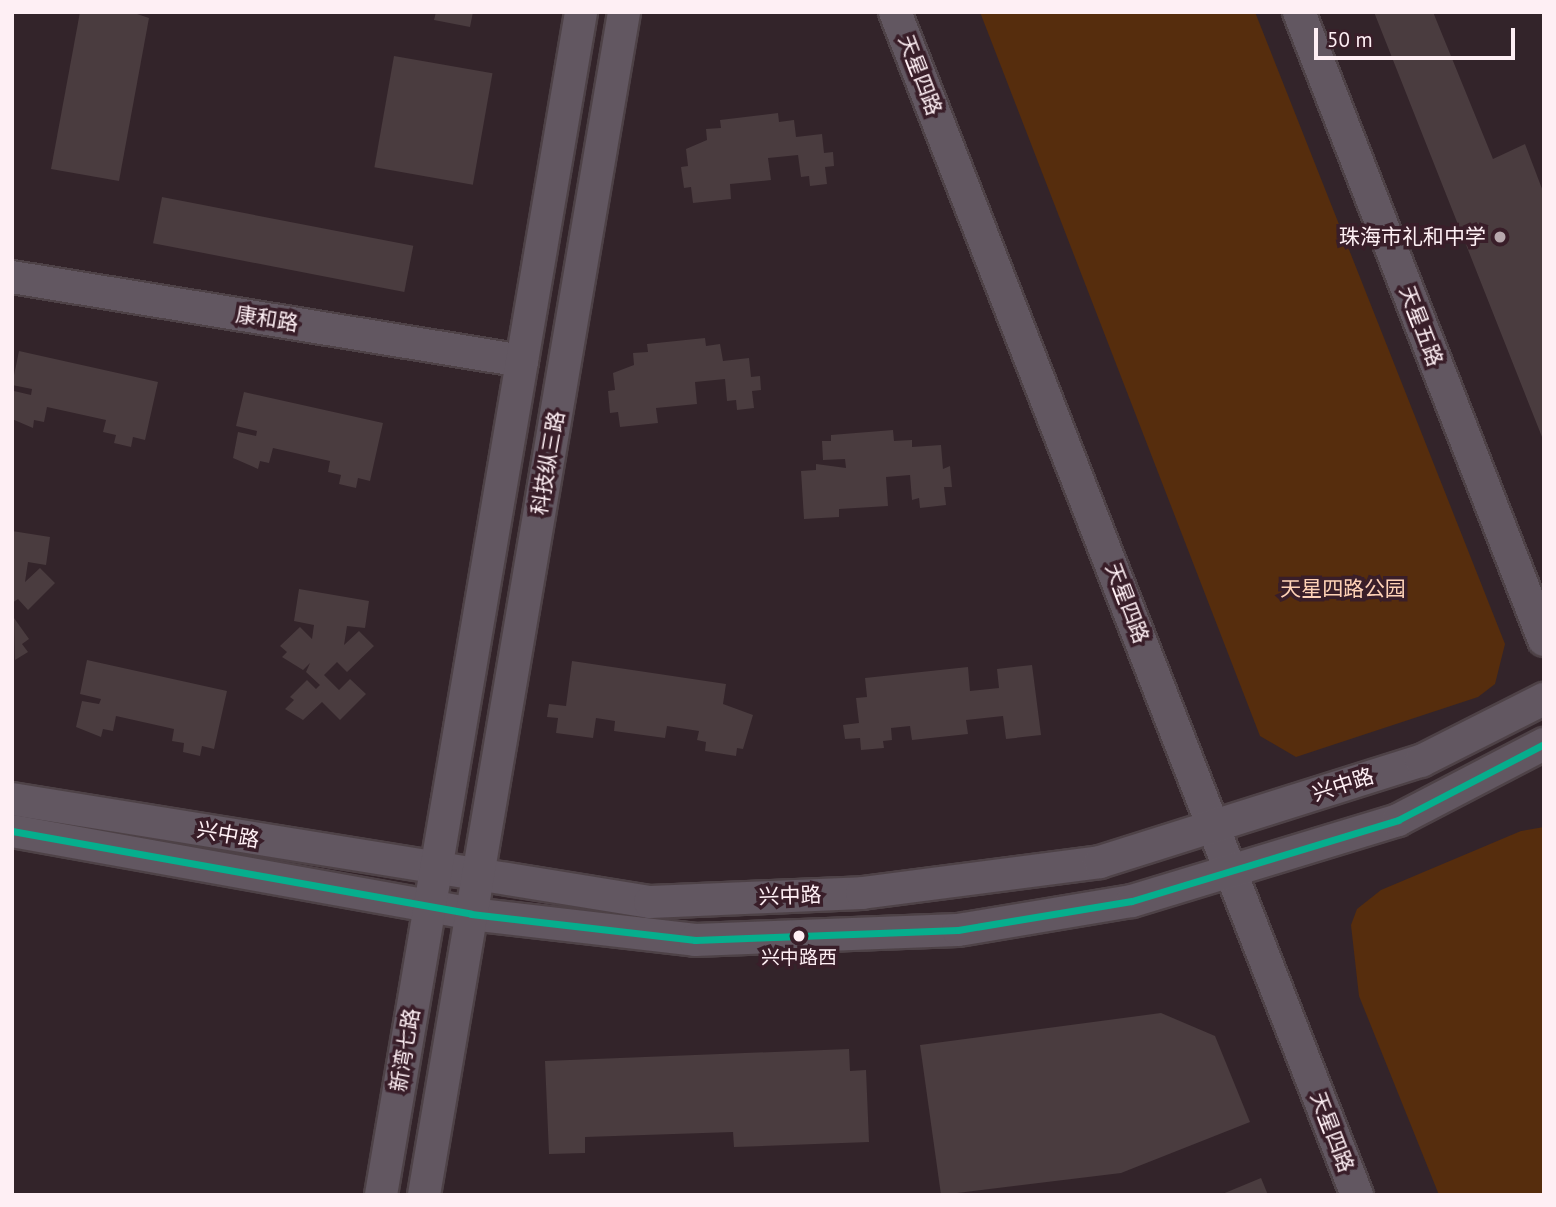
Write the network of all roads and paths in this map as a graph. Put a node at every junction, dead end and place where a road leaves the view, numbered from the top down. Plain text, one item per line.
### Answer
1 (582, 12) edge
2 (624, 12) edge
3 (895, 12) edge
4 (1299, 12) edge
5 (12, 277) edge
6 (522, 361) junction
7 (1544, 640) edge
8 (1544, 699) edge
9 (1544, 744) edge
10 (12, 799) edge
11 (1214, 826) junction
12 (12, 831) edge
13 (1231, 870) junction
14 (437, 871) junction
15 (477, 877) junction
16 (429, 904) junction
17 (471, 914) junction
18 (381, 1195) edge
19 (424, 1195) edge
20 (1357, 1195) edge

1 - 6 street, 科技纵三路
2 - 15 street, 科技纵三路
3 - 11 street, 天星四路
4 - 7 street, 天星五路
5 - 6 street, 康和路
6 - 14 street, 科技纵三路
8 - 11 street, 兴中路
9 - 13 street, 兴中路
10 - 14 street, 兴中路
11 - 13 street, 天星四路
11 - 15 street, 兴中路
12 - 16 street, 兴中路
13 - 17 street, 兴中路
13 - 20 street, 天星四路
14 - 15 street, 兴中路
14 - 16 street, 科技纵三路
15 - 17 street, 科技纵三路
16 - 17 street, 兴中路
16 - 18 street, 新湾七路
17 - 19 street, 新湾七路

